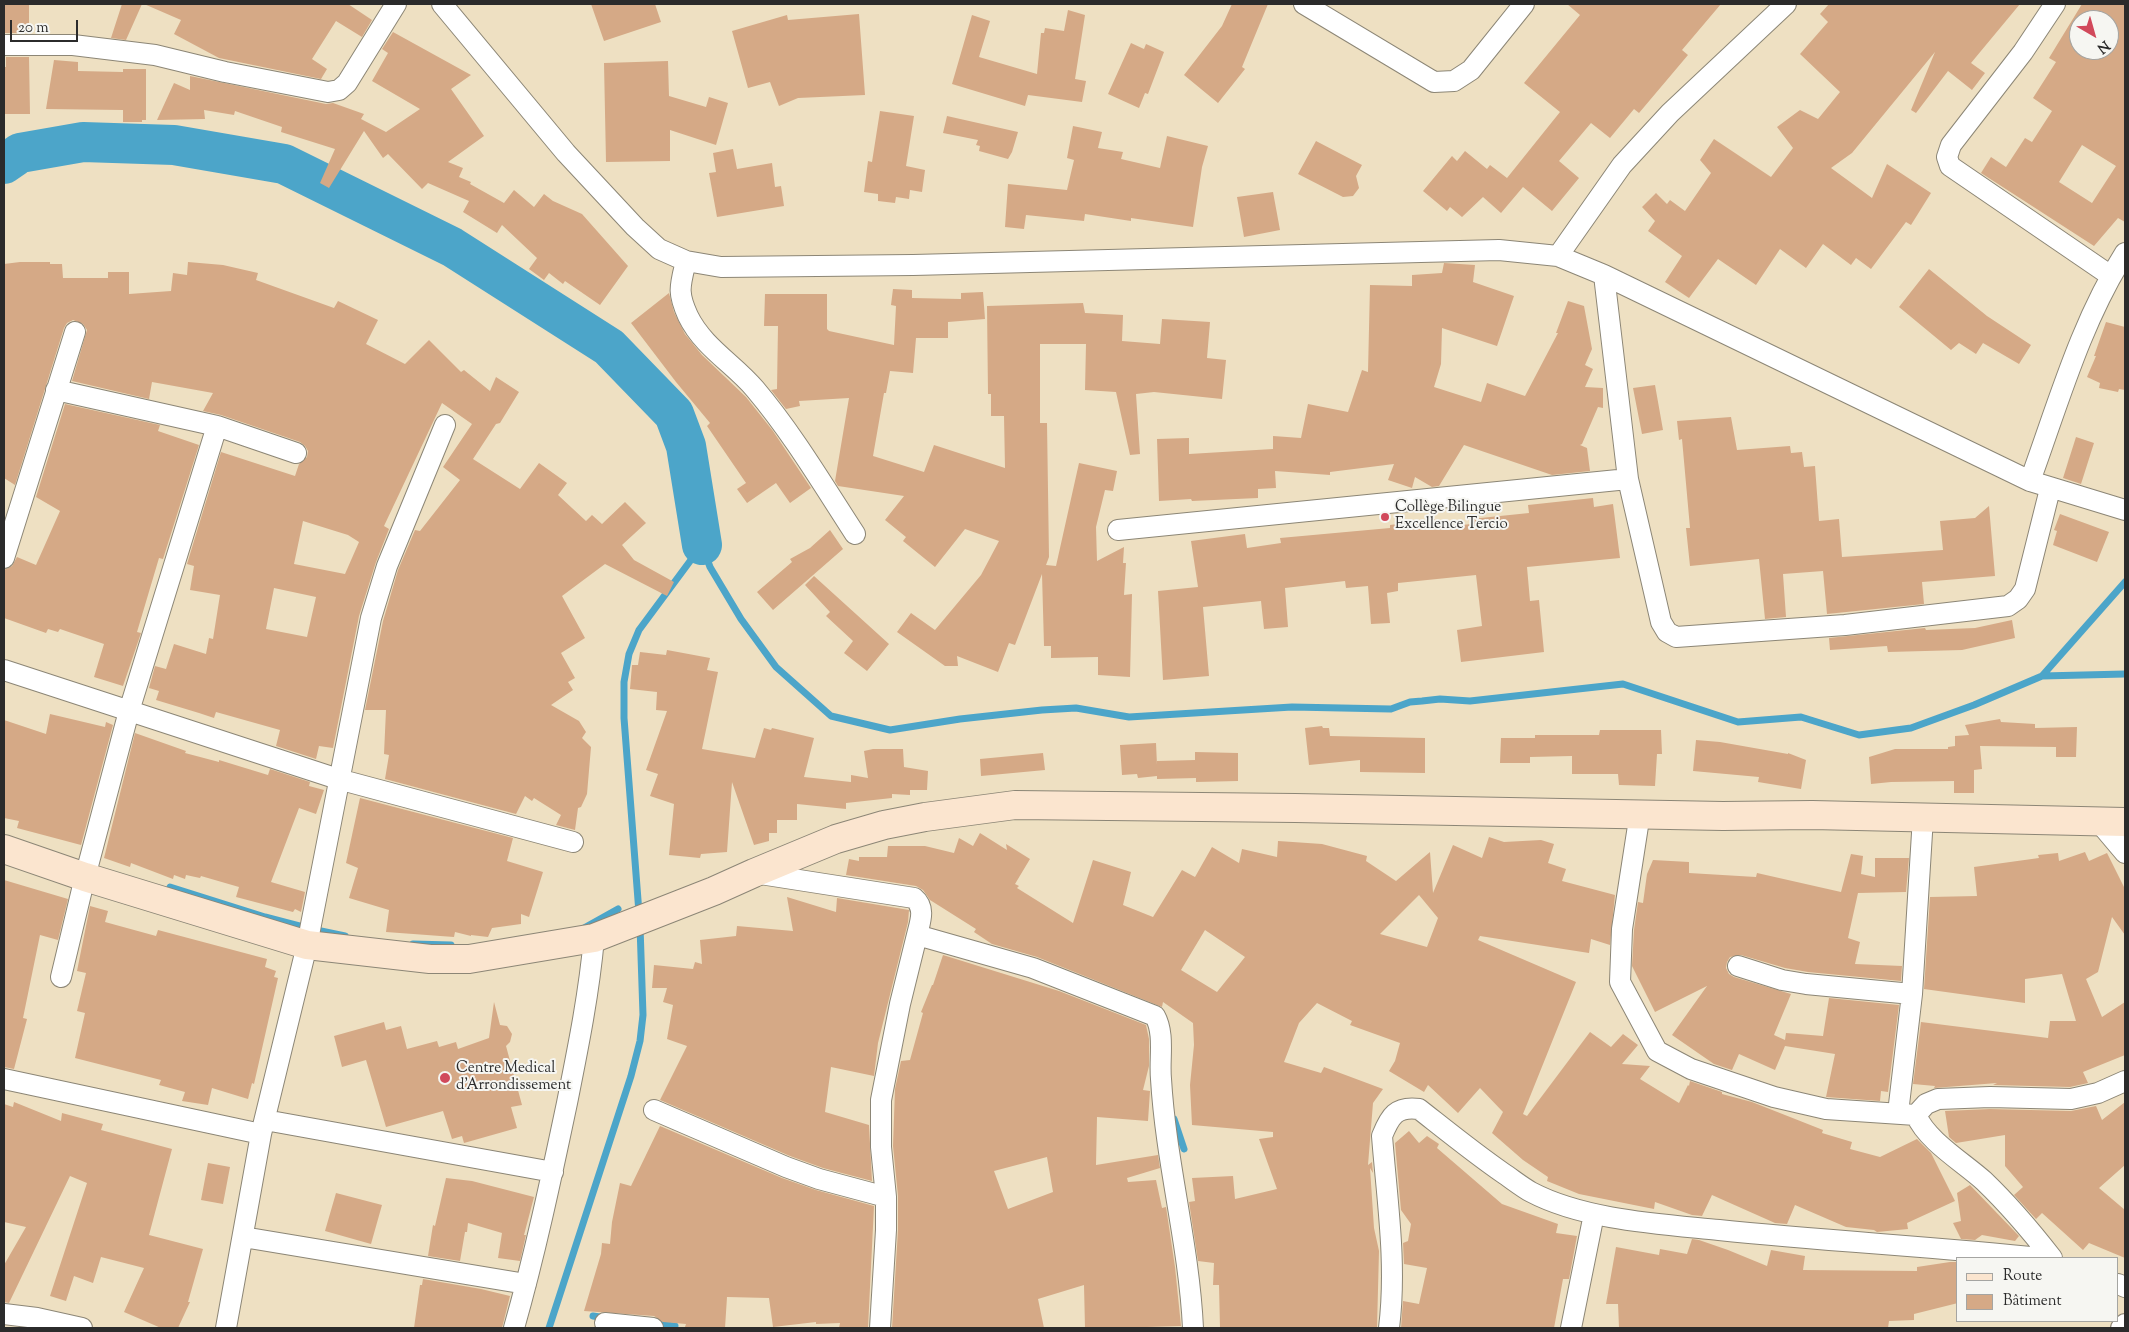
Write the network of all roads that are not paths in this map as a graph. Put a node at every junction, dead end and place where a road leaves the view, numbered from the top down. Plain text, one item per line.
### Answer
1 (396, 4) edge
2 (442, 4) edge
3 (1304, 4) edge
4 (1524, 4) edge
5 (1786, 4) edge
6 (2055, 4) edge
7 (4, 45) edge
8 (2125, 253) edge
9 (1558, 256) junction
10 (686, 261) junction
11 (1604, 275) junction
12 (2110, 276) junction
13 (74, 332) dead end
14 (56, 390) junction
15 (217, 426) junction
16 (445, 426) dead end
17 (296, 453) dead end
18 (1628, 480) junction
19 (2030, 481) junction
20 (2050, 489) junction
21 (2125, 510) edge
22 (1118, 530) dead end
23 (855, 534) dead end
24 (4, 558) edge
25 (4, 670) edge
26 (129, 711) junction
27 (338, 779) junction
28 (1640, 814) junction
29 (1923, 818) junction
30 (2098, 821) junction
31 (2125, 822) edge
32 (574, 842) dead end
33 (4, 849) edge
34 (2125, 853) edge
35 (754, 872) junction
36 (85, 877) junction
37 (603, 934) junction
38 (917, 935) junction
39 (307, 945) junction
40 (1738, 966) dead end
41 (61, 977) dead end
42 (1912, 994) junction
43 (4, 1079) edge
44 (2125, 1081) edge
45 (654, 1110) dead end
46 (1907, 1114) junction
47 (263, 1127) junction
48 (553, 1172) junction
49 (886, 1197) junction
50 (1594, 1214) junction
51 (243, 1237) junction
52 (2032, 1257) edge
53 (2051, 1257) edge
54 (526, 1284) junction
55 (4, 1314) edge
56 (605, 1323) dead end
57 (2125, 1324) edge
58 (82, 1328) edge
59 (226, 1328) edge
60 (514, 1328) edge
61 (653, 1328) edge
62 (880, 1328) edge
63 (1193, 1328) edge
64 (1389, 1328) edge
65 (1571, 1328) edge
66 (2121, 1328) edge

1 - 7 street
2 - 10 street
3 - 4 street
5 - 9 street
6 - 12 street
8 - 12 street
9 - 10 street
9 - 11 street
10 - 23 street
11 - 18 street
11 - 19 street
12 - 19 street
13 - 14 street
14 - 15 street
14 - 24 street
15 - 17 street
15 - 26 street
16 - 27 street
18 - 20 street
18 - 22 street
19 - 20 street
20 - 21 street
25 - 26 street
26 - 27 street
26 - 36 street
27 - 32 street
27 - 39 street
28 - 29 main road
28 - 35 main road
28 - 46 street
29 - 30 main road
29 - 42 street
30 - 31 main road
30 - 34 street
33 - 36 main road
35 - 37 main road
35 - 38 street
36 - 39 main road
36 - 41 street
37 - 39 main road
37 - 48 street
38 - 49 street
38 - 63 street
39 - 47 street
40 - 42 street
42 - 46 street
43 - 47 street
44 - 46 street
45 - 49 street
46 - 53 street
47 - 48 street
47 - 51 street
48 - 54 street
49 - 62 street
50 - 52 street
50 - 64 street
50 - 65 street
51 - 54 street
51 - 59 street
54 - 60 street
55 - 58 street
56 - 61 street
57 - 66 street

